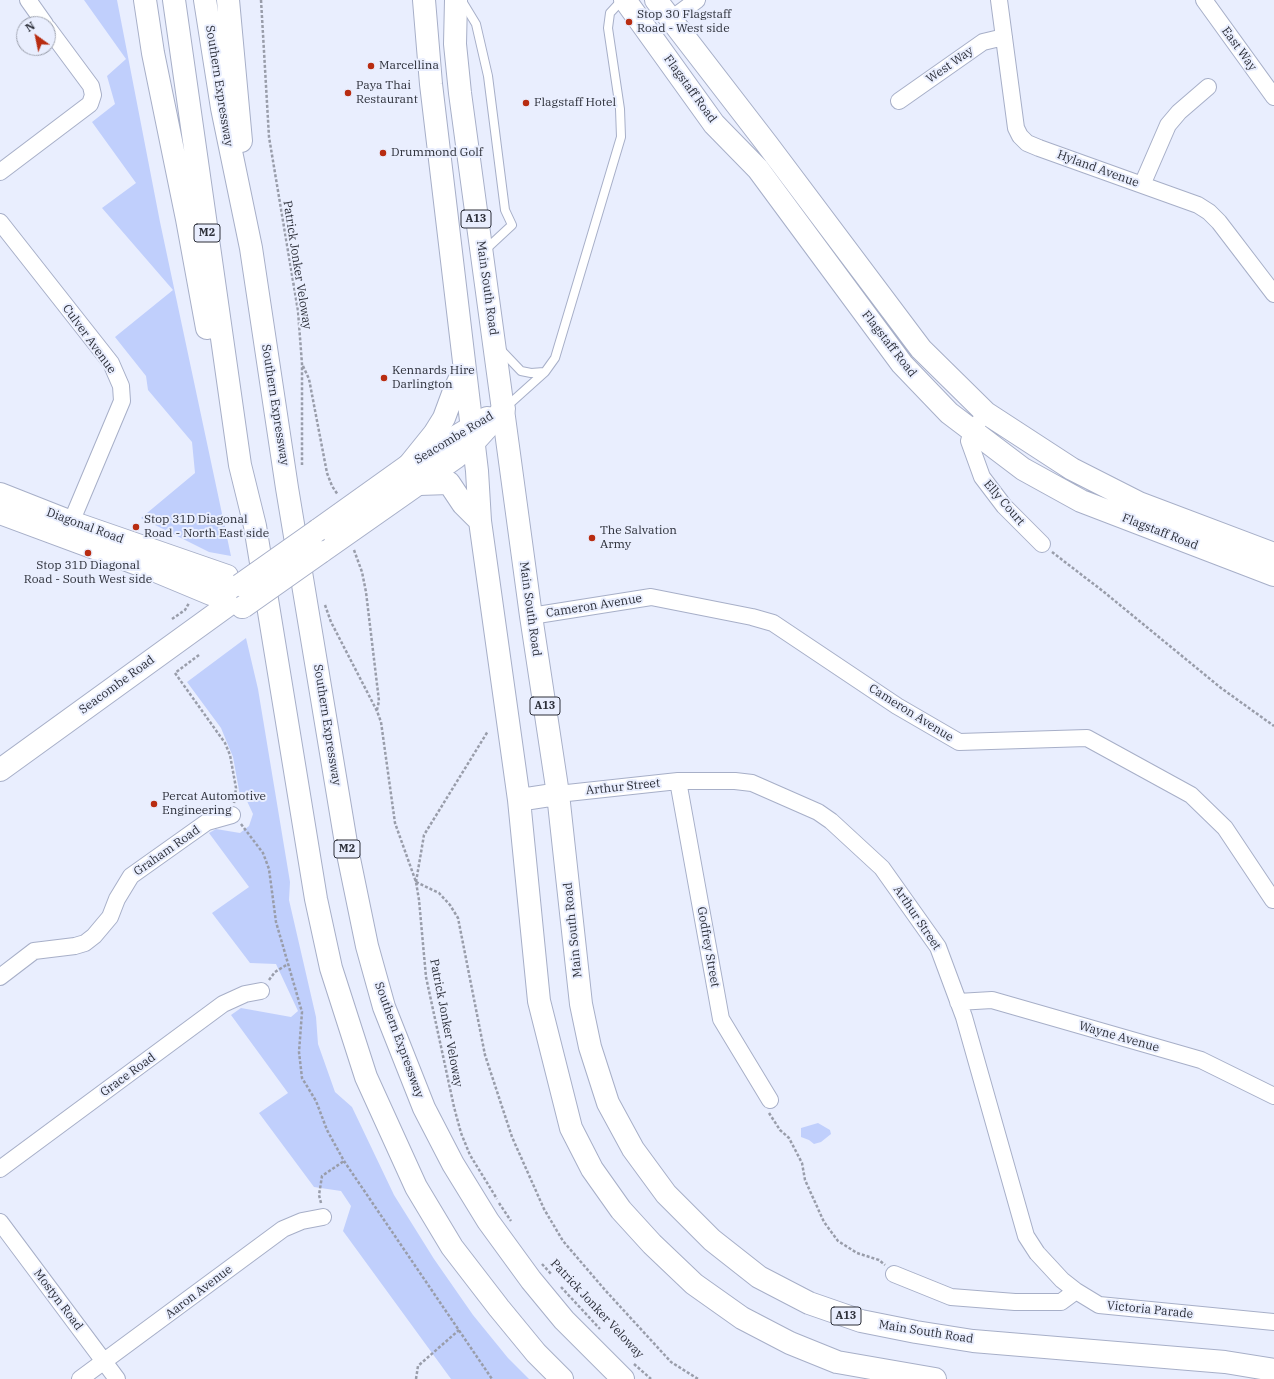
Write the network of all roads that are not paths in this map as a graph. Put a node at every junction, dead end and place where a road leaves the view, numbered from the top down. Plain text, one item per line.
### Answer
1 (28, 0) edge
2 (145, 0) edge
3 (174, 0) edge
4 (206, 0) edge
5 (228, 0) edge
6 (424, 0) edge
7 (456, 0) edge
8 (461, 0) edge
9 (656, 0) edge
10 (697, 0) edge
11 (999, 0) edge
12 (1204, 0) edge
13 (629, 6) edge
14 (39, 16) edge
15 (670, 20) junction
16 (1004, 37) junction
17 (56, 39) edge
18 (663, 52) junction
19 (1208, 87) dead end
20 (1274, 97) edge
21 (899, 101) dead end
22 (0, 172) edge
23 (1142, 185) junction
24 (0, 222) edge
25 (251, 248) junction
26 (482, 253) junction
27 (1274, 294) edge
28 (495, 344) junction
29 (464, 369) junction
30 (545, 372) junction
31 (504, 409) junction
32 (986, 413) junction
33 (972, 431) junction
34 (473, 434) junction
35 (409, 464) junction
36 (240, 465) junction
37 (419, 484) junction
38 (0, 494) edge
39 (0, 513) edge
40 (480, 521) junction
41 (68, 529) junction
42 (1042, 544) road end
43 (1274, 554) edge
44 (1274, 575) edge
45 (239, 597) junction
46 (531, 616) junction
47 (0, 770) edge
48 (678, 781) junction
49 (558, 794) junction
50 (519, 800) junction
51 (232, 815) road end
52 (1273, 900) edge
53 (0, 977) edge
54 (261, 991) road end
55 (958, 1002) junction
56 (767, 1095) road end
57 (1274, 1096) edge
58 (0, 1169) edge
59 (323, 1217) road end
60 (0, 1222) edge
61 (894, 1274) road end
62 (1076, 1291) junction
63 (1274, 1322) edge
64 (104, 1362) junction
65 (626, 1369) edge
66 (1274, 1370) edge
67 (80, 1379) edge
68 (117, 1379) edge
69 (562, 1379) edge
70 (935, 1379) edge

1 - 14 street
2 - 36 main road
3 - 36 main road, M2
4 - 25 main road, Southern Expressway / M2
5 - 25 main road, M2
6 - 29 main road, A13
7 - 26 main road, Main South Road / A13
8 - 26 lane
9 - 15 main road, Flagstaff Road
10 - 15 street
11 - 16 street, Hyland Avenue
12 - 20 street, East Way
13 - 15 main road
13 - 18 main road, Flagstaff Road
13 - 30 lane
15 - 18 main road
15 - 32 main road, Flagstaff Road
16 - 21 street, West Way
16 - 23 street, Hyland Avenue
17 - 22 street
18 - 33 main road, Flagstaff Road
19 - 23 street
23 - 27 street, Hyland Avenue
24 - 41 street, Culver Avenue
25 - 65 main road, Southern Expressway / M2
26 - 28 main road, Main South Road / A13
28 - 30 lane
28 - 31 main road, Main South Road / A13
29 - 34 main road, A13
29 - 35 main road
30 - 31 lane
31 - 34 main road, Seacombe Road
31 - 46 main road, Main South Road / A13
32 - 33 street
32 - 43 main road, Flagstaff Road
33 - 42 street, Elly Court
33 - 44 main road, Flagstaff Road
34 - 35 main road, Seacombe Road
34 - 37 main road, Seacombe Road
34 - 40 main road, A13
35 - 45 main road, Seacombe Road, bridge
36 - 69 main road, M2
37 - 40 main road
37 - 45 main road, Seacombe Road, bridge
38 - 41 main road, Diagonal Road
39 - 41 main road, Diagonal Road
40 - 50 main road, A13
41 - 45 main road, Diagonal Road
45 - 47 main road, Seacombe Road
46 - 49 main road, Main South Road / A13
46 - 52 street, Cameron Avenue
48 - 49 street, Arthur Street
48 - 55 street, Arthur Street
48 - 56 street, Godfrey Street
49 - 50 main road
49 - 66 main road, Main South Road / A13
50 - 70 main road, A13
51 - 53 street, Graham Road
54 - 58 street, Grace Road
55 - 57 street, Wayne Avenue
55 - 62 street, Arthur Street
59 - 64 street, Aaron Avenue
60 - 64 street, Mostyn Road
61 - 62 street
62 - 63 street, Victoria Parade
64 - 67 street, Aaron Avenue
64 - 68 street, Mostyn Road

